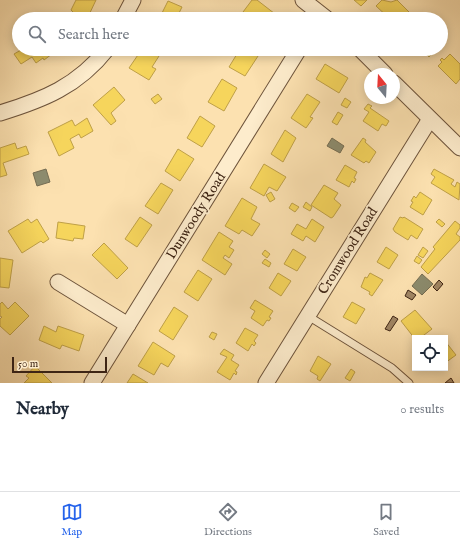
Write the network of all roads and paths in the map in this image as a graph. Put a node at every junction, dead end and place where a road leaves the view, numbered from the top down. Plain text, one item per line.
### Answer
1 (133, 0) edge
2 (303, 0) edge
3 (127, 12) edge
4 (316, 12) edge
5 (101, 56) edge
6 (295, 56) edge
7 (367, 56) edge
8 (379, 68) edge
9 (400, 89) edge
10 (0, 113) edge
11 (430, 119) junction
12 (460, 148) edge
13 (58, 282) dead end
14 (308, 316) junction
15 (128, 325) junction
16 (92, 383) edge
17 (266, 383) edge
18 (409, 383) edge

1 - 3 street
2 - 4 street
5 - 10 street
6 - 15 street, Dunwoody Road
7 - 8 street
9 - 11 street
11 - 12 street
11 - 14 street, Cromwood Road
13 - 15 street
14 - 17 street, Cromwood Road
14 - 18 lane
15 - 16 street, Dunwoody Road

